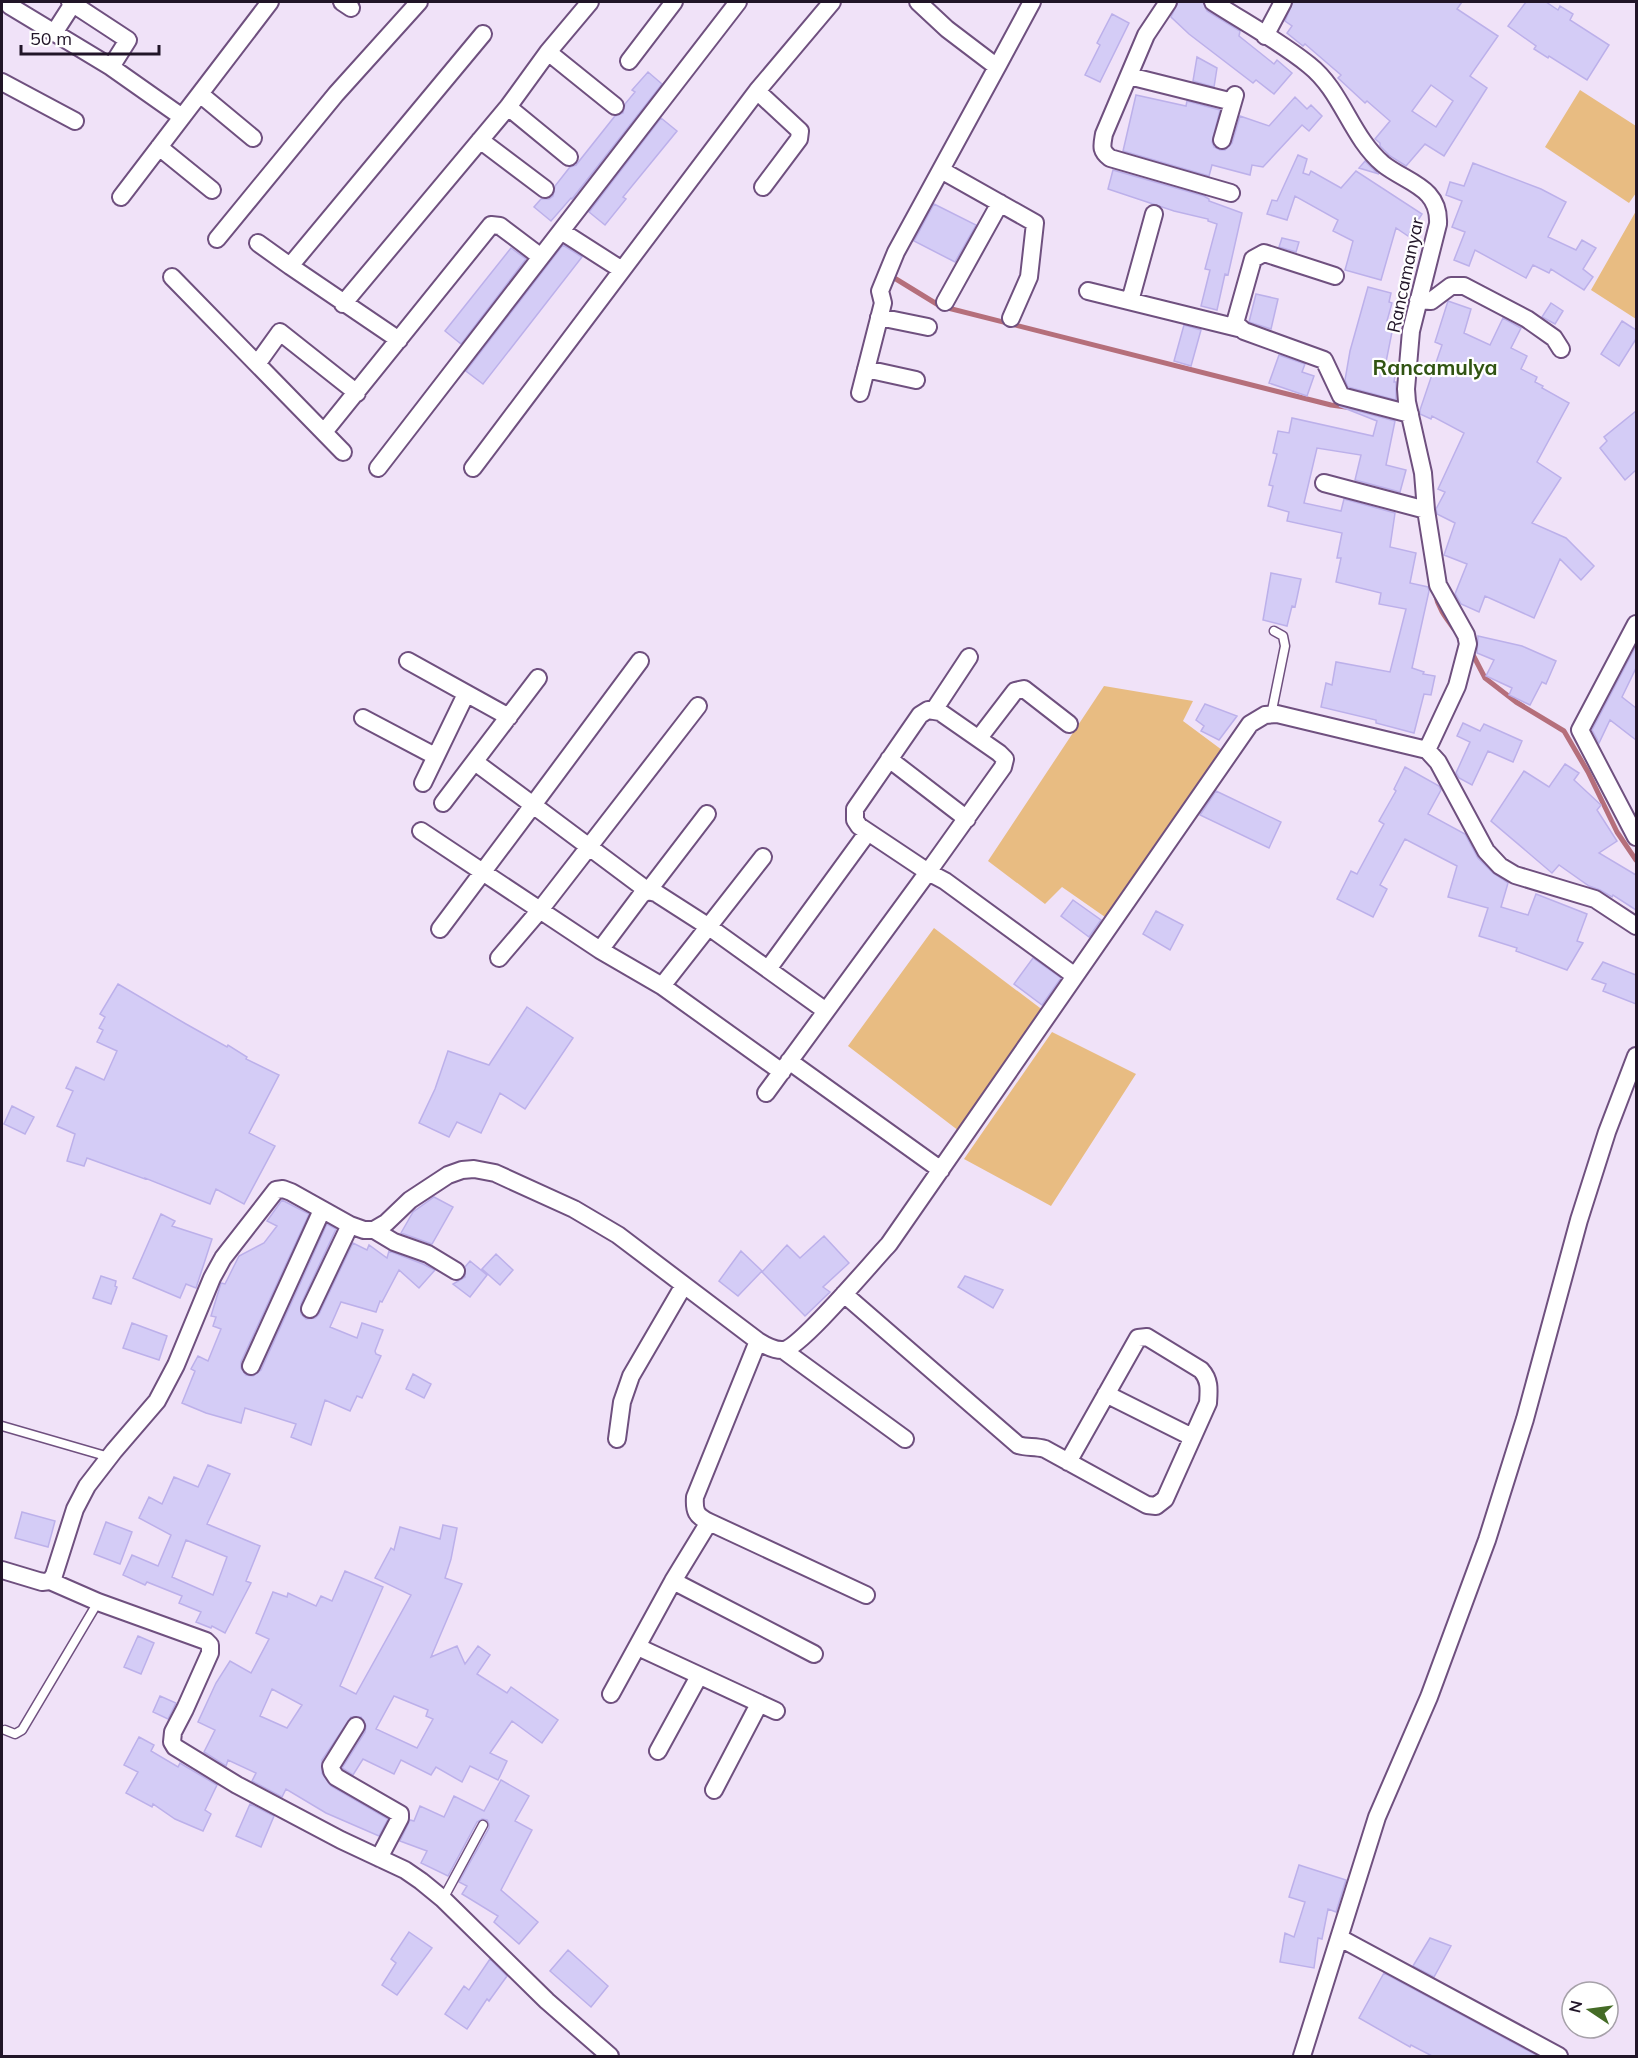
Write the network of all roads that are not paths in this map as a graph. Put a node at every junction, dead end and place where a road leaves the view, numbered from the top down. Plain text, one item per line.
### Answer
1 (72, 2) edge
2 (270, 2) edge
3 (419, 2) edge
4 (590, 2) edge
5 (674, 2) edge
6 (738, 2) edge
7 (832, 2) edge
8 (918, 2) edge
9 (1168, 2) edge
10 (1213, 2) edge
11 (1283, 2) edge
12 (1027, 3) edge
13 (10, 6) dead end
14 (54, 33) junction
15 (483, 34) dead end
16 (1264, 36) junction
17 (548, 52) junction
18 (629, 61) dead end
19 (111, 67) junction
20 (997, 67) junction
21 (1129, 76) junction
22 (2, 82) edge
23 (757, 91) junction
24 (200, 94) junction
25 (615, 106) dead end
26 (508, 107) junction
27 (182, 117) junction
28 (75, 122) dead end
29 (254, 138) dead end
30 (480, 140) junction
31 (1222, 140) dead end
32 (159, 147) junction
33 (569, 157) dead end
34 (941, 170) junction
35 (763, 187) dead end
36 (545, 189) dead end
37 (212, 190) dead end
38 (1231, 193) dead end
39 (121, 197) dead end
40 (999, 203) junction
41 (1155, 214) dead end
42 (561, 231) junction
43 (217, 239) dead end
44 (258, 243) dead end
45 (541, 257) junction
46 (290, 266) junction
47 (622, 270) junction
48 (1335, 276) dead end
49 (172, 277) dead end
50 (1088, 291) dead end
51 (1418, 300) junction
52 (945, 302) dead end
53 (1130, 302) junction
54 (343, 304) junction
55 (879, 317) junction
56 (1011, 318) dead end
57 (928, 327) dead end
58 (1238, 328) junction
59 (399, 340) junction
60 (1561, 349) dead end
61 (257, 364) junction
62 (867, 369) junction
63 (916, 380) dead end
64 (357, 393) junction
65 (860, 393) dead end
66 (1410, 414) junction
67 (324, 432) junction
68 (343, 452) dead end
69 (378, 468) dead end
70 (473, 468) dead end
71 (1324, 483) dead end
72 (1426, 510) junction
73 (1636, 624) edge
74 (1274, 631) dead end
75 (969, 657) dead end
76 (408, 661) dead end
77 (640, 661) dead end
78 (538, 678) dead end
79 (466, 694) junction
80 (698, 706) dead end
81 (934, 710) junction
82 (1271, 715) junction
83 (363, 717) dead end
84 (509, 717) junction
85 (1070, 724) dead end
86 (979, 738) junction
87 (1427, 750) junction
88 (435, 756) junction
89 (889, 759) junction
90 (476, 762) junction
91 (423, 783) dead end
92 (443, 803) dead end
93 (533, 805) junction
94 (707, 814) dead end
95 (967, 819) junction
96 (421, 831) dead end
97 (868, 832) junction
98 (1636, 837) edge
99 (589, 848) junction
100 (763, 857) dead end
101 (484, 871) junction
102 (928, 872) junction
103 (648, 891) junction
104 (540, 910) junction
105 (1636, 926) edge
106 (709, 927) junction
107 (440, 929) dead end
108 (600, 950) junction
109 (500, 958) dead end
110 (768, 969) junction
111 (1075, 976) junction
112 (662, 987) junction
113 (826, 1011) junction
114 (1636, 1056) edge
115 (786, 1066) junction
116 (766, 1093) dead end
117 (941, 1170) junction
118 (322, 1210) junction
119 (350, 1225) junction
120 (374, 1230) junction
121 (456, 1271) dead end
122 (684, 1286) junction
123 (844, 1294) junction
124 (310, 1310) dead end
125 (758, 1341) junction
126 (783, 1350) junction
127 (251, 1365) dead end
128 (1106, 1394) junction
129 (2, 1426) edge
130 (1192, 1437) junction
131 (617, 1439) dead end
132 (905, 1439) dead end
133 (109, 1457) junction
134 (1068, 1462) junction
135 (709, 1522) junction
136 (2, 1570) edge
137 (50, 1581) junction
138 (673, 1581) junction
139 (866, 1595) dead end
140 (98, 1602) junction
141 (638, 1647) junction
142 (814, 1654) dead end
143 (699, 1676) junction
144 (611, 1694) dead end
145 (759, 1704) junction
146 (776, 1712) dead end
147 (357, 1726) dead end
148 (5, 1730) dead end
149 (658, 1751) dead end
150 (714, 1790) dead end
151 (483, 1825) dead end
152 (379, 1858) junction
153 (443, 1899) junction
154 (1340, 1938) junction
155 (609, 2056) edge
156 (1302, 2056) edge
157 (1559, 2056) edge

1 - 14 street
1 - 19 street
2 - 24 street
3 - 43 street
4 - 17 street
5 - 18 street
6 - 42 street
7 - 23 street
8 - 20 street
9 - 21 street
10 - 16 street, Rancamanyar
11 - 16 street
12 - 20 street
13 - 14 street
14 - 19 street
15 - 46 street
16 - 51 street, Rancamanyar
17 - 25 street
17 - 26 street
19 - 27 street
20 - 34 street
21 - 31 street
21 - 38 street
22 - 28 street
23 - 35 street
23 - 47 street
24 - 27 street
24 - 29 street
26 - 30 street
26 - 33 street
27 - 32 street
30 - 36 street
30 - 54 street
32 - 37 street
32 - 39 street
34 - 40 street
34 - 55 street
40 - 52 street
40 - 56 street
41 - 53 street
42 - 45 street
42 - 47 street
44 - 46 street
45 - 59 street
45 - 69 street
46 - 54 street
47 - 70 street
48 - 58 street
49 - 61 street
50 - 53 street
51 - 60 street
51 - 66 street, Rancamanyar
53 - 58 street
54 - 59 street
55 - 57 street
55 - 62 street
58 - 66 street
59 - 64 street
61 - 64 street
61 - 67 street
62 - 63 street
62 - 65 street
64 - 67 street
66 - 72 street, Rancamanyar
67 - 68 street
71 - 72 street
72 - 87 street, Rancamanyar
73 - 98 street
74 - 82 lane
75 - 81 street
76 - 79 street
77 - 93 street
78 - 84 street
79 - 84 street
79 - 88 street
80 - 99 street
81 - 86 street
81 - 89 street
82 - 87 street
82 - 111 street
83 - 88 street
84 - 90 street
85 - 86 street
86 - 95 street
87 - 105 street
88 - 91 street
89 - 95 street
89 - 97 street
90 - 92 street
90 - 93 street
93 - 99 street
93 - 101 street
94 - 103 street
95 - 102 street
96 - 101 street
97 - 102 street
97 - 110 street
99 - 103 street
99 - 104 street
100 - 106 street
101 - 104 street
101 - 107 street
102 - 111 street
102 - 113 street
103 - 106 street
103 - 108 street
104 - 108 street
104 - 109 street
106 - 110 street
106 - 112 street
108 - 112 street
110 - 113 street
111 - 117 street
112 - 115 street
113 - 115 street
114 - 154 street
115 - 116 street
115 - 117 street
117 - 123 street
118 - 119 street
118 - 127 street
118 - 133 street
119 - 120 street
119 - 124 street
120 - 121 street
120 - 122 street
122 - 125 street
122 - 131 street
123 - 126 street
123 - 134 street
125 - 126 street
125 - 135 street
126 - 132 street
128 - 130 street
128 - 130 street
128 - 134 street
129 - 133 lane
130 - 134 street
133 - 137 street
135 - 138 street
135 - 139 street
136 - 137 street
137 - 140 street
138 - 141 street
138 - 142 street
140 - 148 lane
140 - 152 street
141 - 143 street
141 - 144 street
143 - 145 street
143 - 149 street
145 - 146 street
145 - 150 street
147 - 152 street
151 - 153 lane
152 - 153 street
153 - 155 street
154 - 156 street
154 - 157 street

